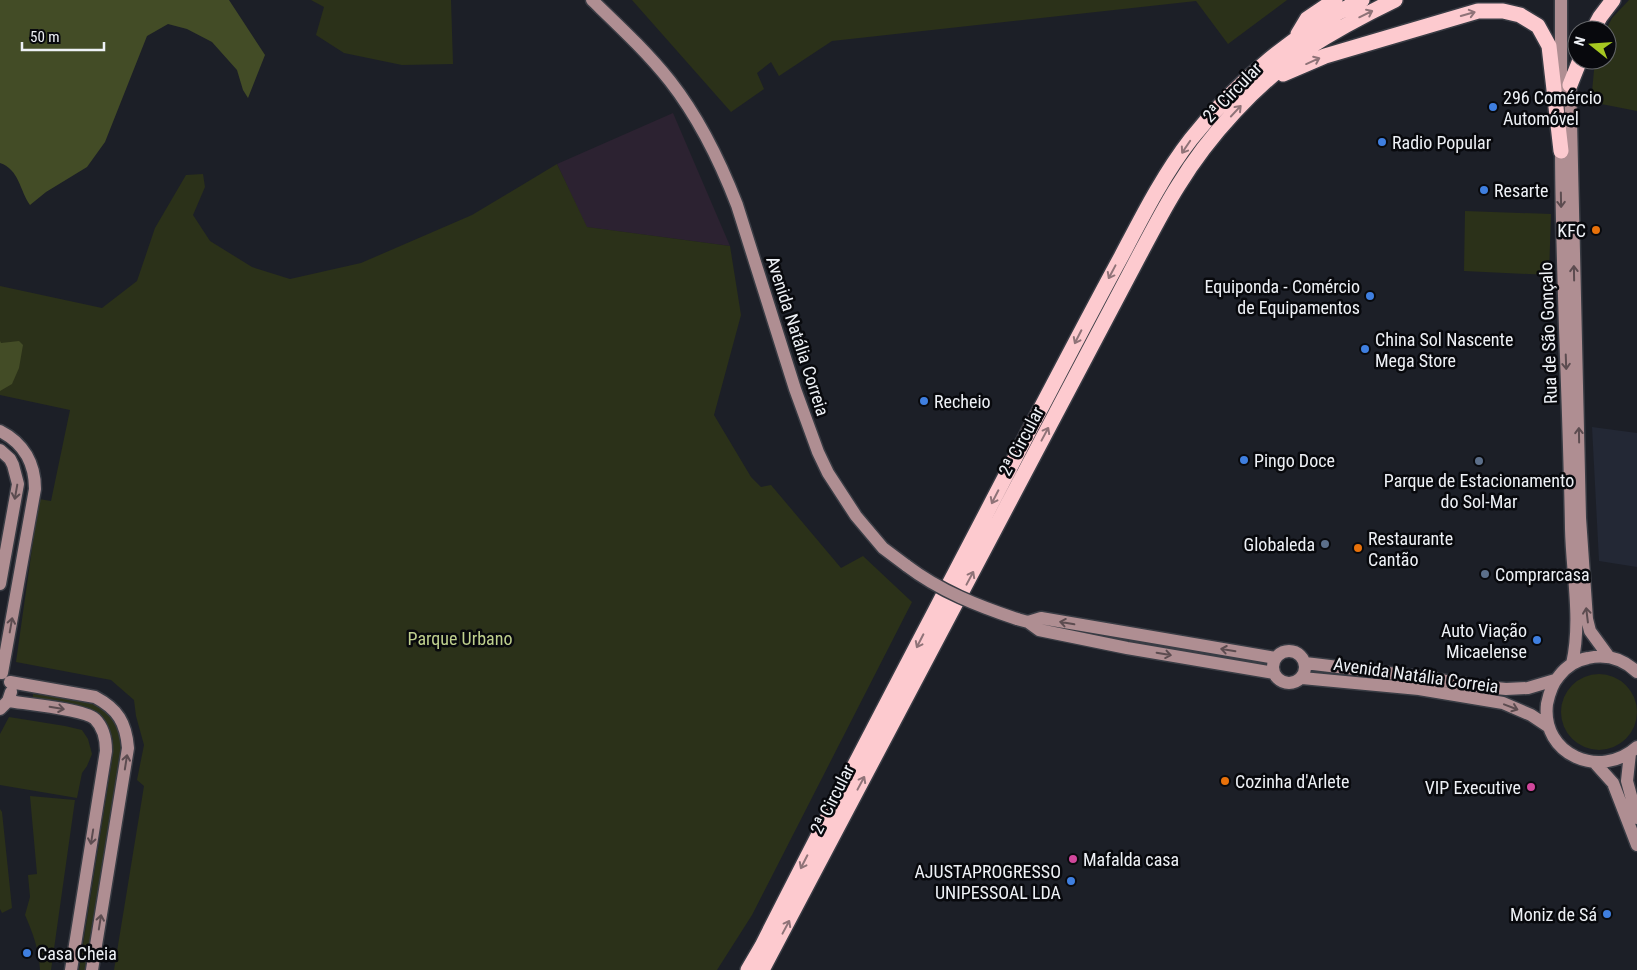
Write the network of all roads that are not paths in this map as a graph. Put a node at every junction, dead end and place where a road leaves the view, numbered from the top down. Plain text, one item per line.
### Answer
1 (592, 0) edge
2 (1335, 0) edge
3 (1362, 0) edge
4 (1395, 0) edge
5 (1561, 0) edge
6 (1570, 0) edge
7 (1613, 0) edge
8 (1598, 20) edge
9 (1295, 40) junction
10 (1576, 70) edge
11 (1268, 80) junction
12 (1570, 85) junction
13 (1561, 151) junction
14 (0, 431) edge
15 (0, 450) edge
16 (0, 584) edge
17 (1022, 620) junction
18 (1609, 657) junction
19 (1276, 658) junction
20 (1305, 663) junction
21 (1572, 664) junction
22 (1637, 672) edge
23 (1274, 673) junction
24 (4, 676) edge
25 (1302, 678) junction
26 (1555, 680) junction
27 (4, 705) edge
28 (1549, 728) junction
29 (1634, 750) edge
30 (1595, 763) junction
31 (1637, 818) edge
32 (1637, 845) edge
33 (71, 970) edge
34 (92, 970) edge
35 (748, 970) edge
36 (762, 970) edge

1 - 17 street, Avenida Natália Correia, bridge
2 - 9 highway
3 - 9 highway, 2ª Circular
11 -> 4 highway, 2ª Circular
5 - 13 street, Rua de São Gonçalo
6 - 12 street, Rua de São Gonçalo
7 - 8 highway
9 -> 35 highway, 2ª Circular
10 - 12 highway
11 -> 13 highway
36 -> 11 highway, 2ª Circular
18 -> 12 street, Rua de São Gonçalo
13 -> 21 street, Rua de São Gonçalo
24 -> 14 street
15 -> 16 street
19 -> 17 street, Avenida Natália Correia
17 -> 23 street, Avenida Natália Correia
18 - 21 street
18 - 22 street
19 - 20 street
19 - 23 street
20 - 25 street
20 - 26 street, Avenida Natália Correia
21 - 26 street
23 - 25 street
24 - 27 street
34 -> 24 street
25 -> 28 street, Avenida Natália Correia
26 - 28 street
27 -> 33 street
28 - 30 street
29 - 30 street
29 - 31 street
30 - 32 street

